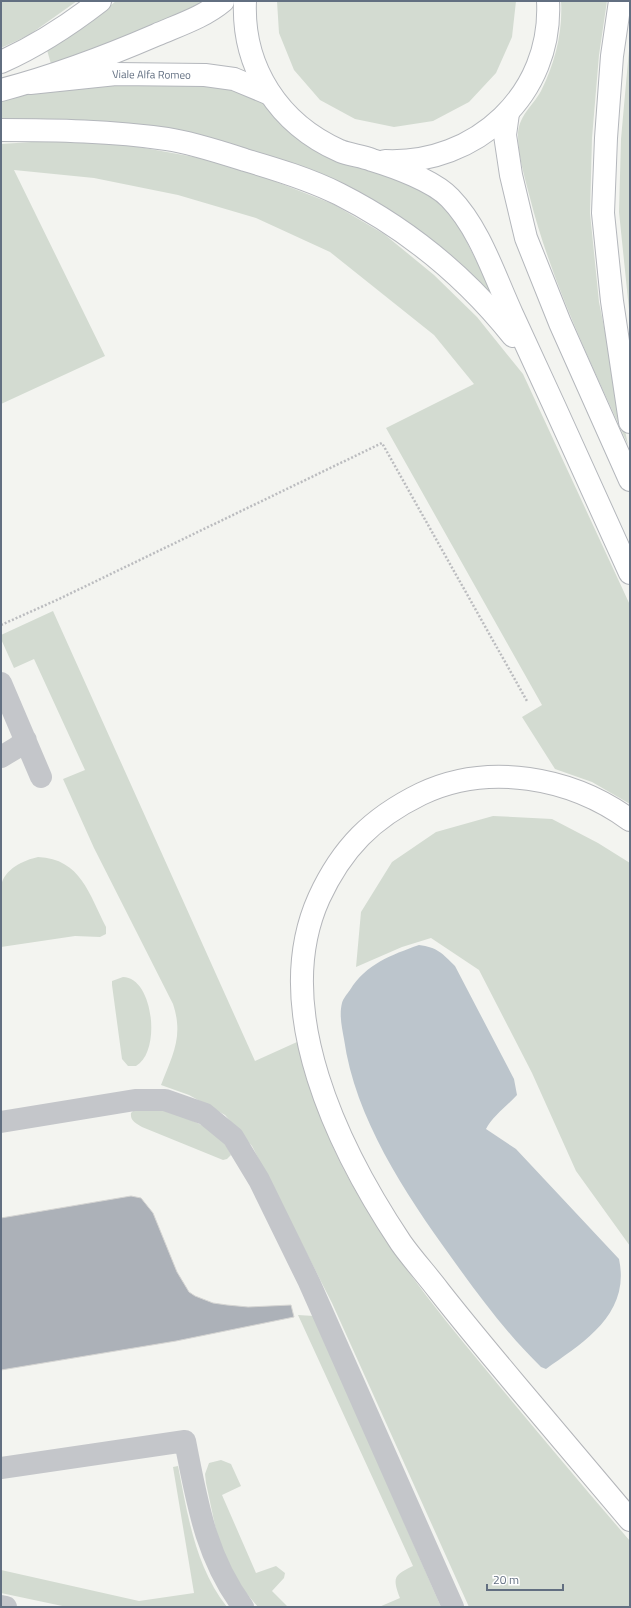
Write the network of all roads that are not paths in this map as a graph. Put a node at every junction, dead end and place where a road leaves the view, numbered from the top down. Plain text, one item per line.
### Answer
1 (100, 1) edge
2 (223, 1) edge
3 (245, 1) edge
4 (548, 1) edge
5 (620, 1) edge
6 (1, 62) edge
7 (30, 83) junction
8 (1, 90) edge
9 (270, 94) junction
10 (508, 114) junction
11 (1, 130) edge
12 (372, 160) junction
13 (536, 365) junction
14 (630, 422) edge
15 (630, 480) edge
16 (630, 573) edge
17 (1, 683) edge
18 (26, 740) junction
19 (1, 757) edge
20 (41, 777) dead end
21 (630, 820) edge
22 (1, 1122) edge
23 (1, 1468) edge
24 (630, 1520) edge
25 (1, 1606) edge
26 (6, 1607) edge
27 (243, 1607) edge
28 (452, 1607) edge

1 - 6 main road
2 - 7 main road, Viale Alfa Romeo
3 - 9 main road
4 - 10 main road
5 - 14 main road
7 - 8 main road, Viale Alfa Romeo
7 - 9 main road, Viale Alfa Romeo
9 - 12 main road
10 - 12 main road
10 - 15 main road
11 - 13 main road
12 - 13 main road
13 - 16 main road
17 - 18 lane
18 - 19 lane
18 - 20 lane
21 - 24 main road
22 - 28 lane
23 - 27 lane
25 - 26 lane

